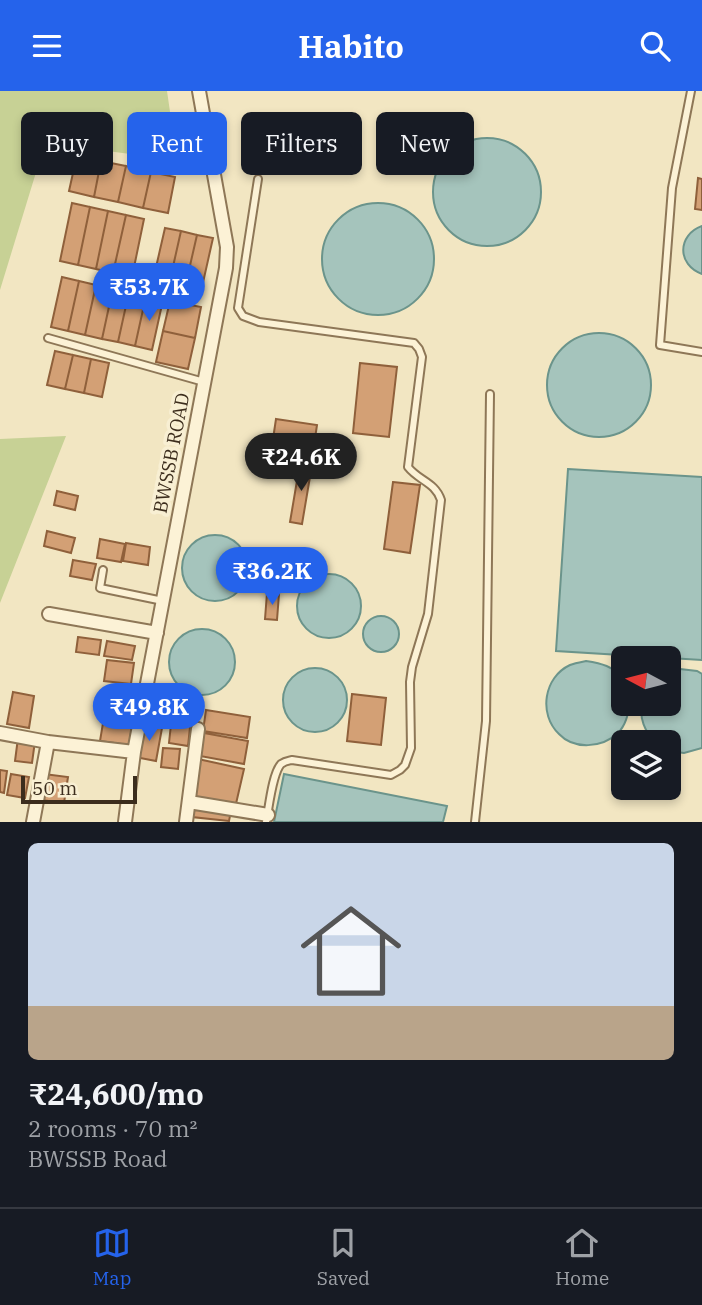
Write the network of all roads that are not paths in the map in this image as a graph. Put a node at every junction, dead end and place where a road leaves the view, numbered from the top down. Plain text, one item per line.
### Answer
1 (200, 91) edge
2 (691, 91) edge
3 (258, 179) dead end
4 (48, 338) dead end
5 (702, 352) edge
6 (204, 382) junction
7 (490, 394) dead end
8 (103, 570) dead end
9 (163, 601) junction
10 (49, 614) dead end
11 (157, 633) junction
12 (198, 729) dead end
13 (0, 733) edge
14 (48, 742) junction
15 (134, 752) junction
16 (189, 802) junction
17 (267, 818) edge
18 (33, 822) edge
19 (125, 822) edge
20 (186, 822) edge
21 (475, 822) edge

1 - 6 street, BWSSB ROAD
2 - 5 lane
3 - 17 lane
4 - 6 lane
6 - 9 street, BWSSB ROAD
7 - 21 lane
8 - 9 lane
9 - 11 street, BWSSB ROAD
10 - 11 street
11 - 15 street, BWSSB ROAD
12 - 16 street
13 - 14 street
14 - 15 street
14 - 18 street
15 - 19 street, BWSSB ROAD
16 - 17 street
16 - 20 street

